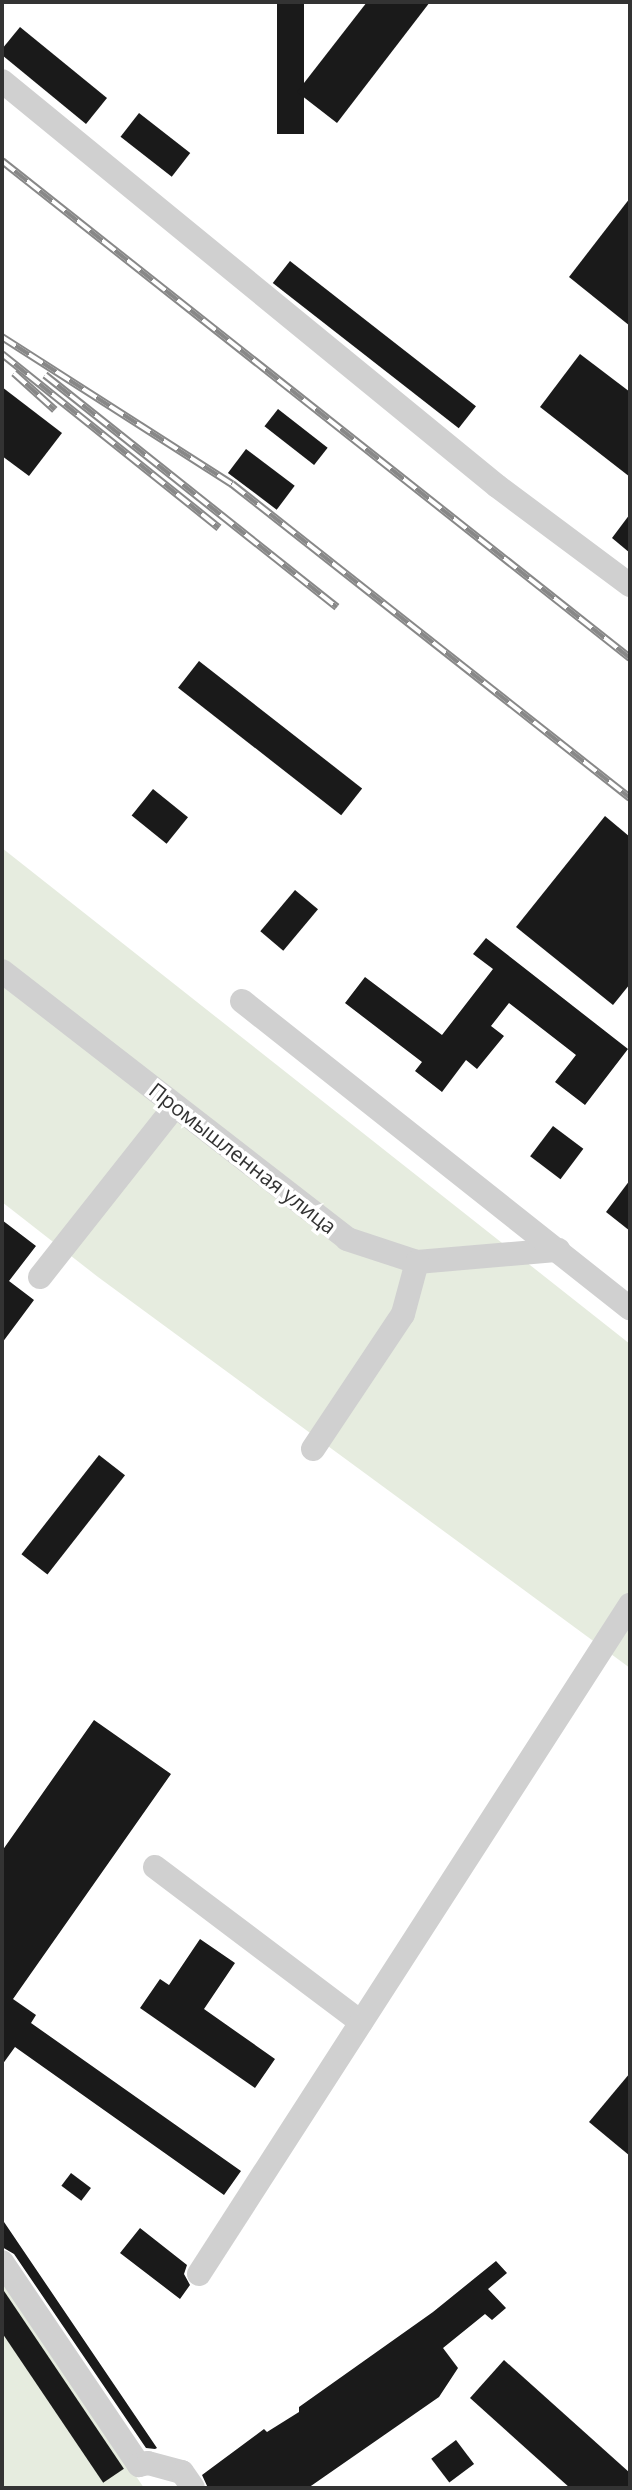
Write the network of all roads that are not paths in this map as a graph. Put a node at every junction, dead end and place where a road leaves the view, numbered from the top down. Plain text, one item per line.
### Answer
1 (2, 81) edge
2 (630, 585) edge
3 (2, 971) edge
4 (242, 1001) dead end
5 (176, 1106) junction
6 (558, 1251) junction
7 (417, 1262) junction
8 (40, 1277) dead end
9 (630, 1309) edge
10 (313, 1449) dead end
11 (630, 1605) edge
12 (155, 1867) dead end
13 (361, 2022) junction
14 (2, 2262) edge
15 (199, 2274) dead end
16 (192, 2488) edge

1 - 2 street
3 - 5 street, Промышленная улица
4 - 6 street
5 - 7 street, Промышленная улица
5 - 8 street
6 - 7 street, Промышленная улица
6 - 9 street
7 - 10 street
11 - 13 street
12 - 13 street
13 - 15 street
14 - 16 street

